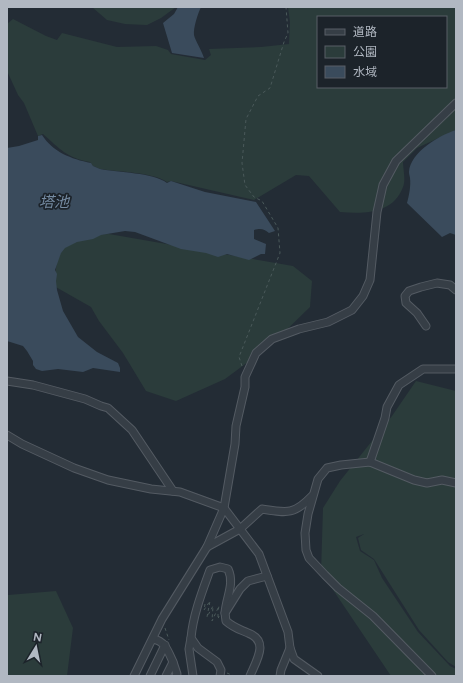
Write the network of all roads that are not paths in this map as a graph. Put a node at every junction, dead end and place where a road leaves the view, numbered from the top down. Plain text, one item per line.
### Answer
1 (456, 103) edge
2 (456, 290) edge
3 (426, 326) dead end
4 (456, 369) edge
5 (7, 381) edge
6 (7, 435) edge
7 (370, 462) junction
8 (456, 482) edge
9 (173, 491) junction
10 (314, 494) junction
11 (224, 508) junction
12 (240, 529) junction
13 (207, 547) junction
14 (267, 576) junction
15 (223, 613) junction
16 (191, 638) junction
17 (153, 639) junction
18 (165, 645) junction
19 (290, 648) junction
20 (173, 662) junction
21 (220, 673) edge
22 (134, 676) edge
23 (150, 676) edge
24 (166, 676) edge
25 (176, 676) edge
26 (193, 676) edge
27 (250, 676) edge
28 (280, 676) edge
29 (318, 676) edge
30 (432, 676) edge

1 - 11 street
2 - 3 street
4 - 7 street
5 - 9 street
6 - 9 street
7 - 8 street
7 - 10 street
9 - 11 street
10 - 12 street
10 - 30 street
11 - 12 street
11 - 13 street
12 - 13 street
12 - 14 street
13 - 17 street
14 - 15 street
14 - 19 street
15 - 16 street
15 - 27 street
16 - 21 street
16 - 26 street
17 - 18 street
17 - 22 street
18 - 20 street
18 - 23 street
19 - 28 street
19 - 29 street
20 - 24 street
20 - 25 street

